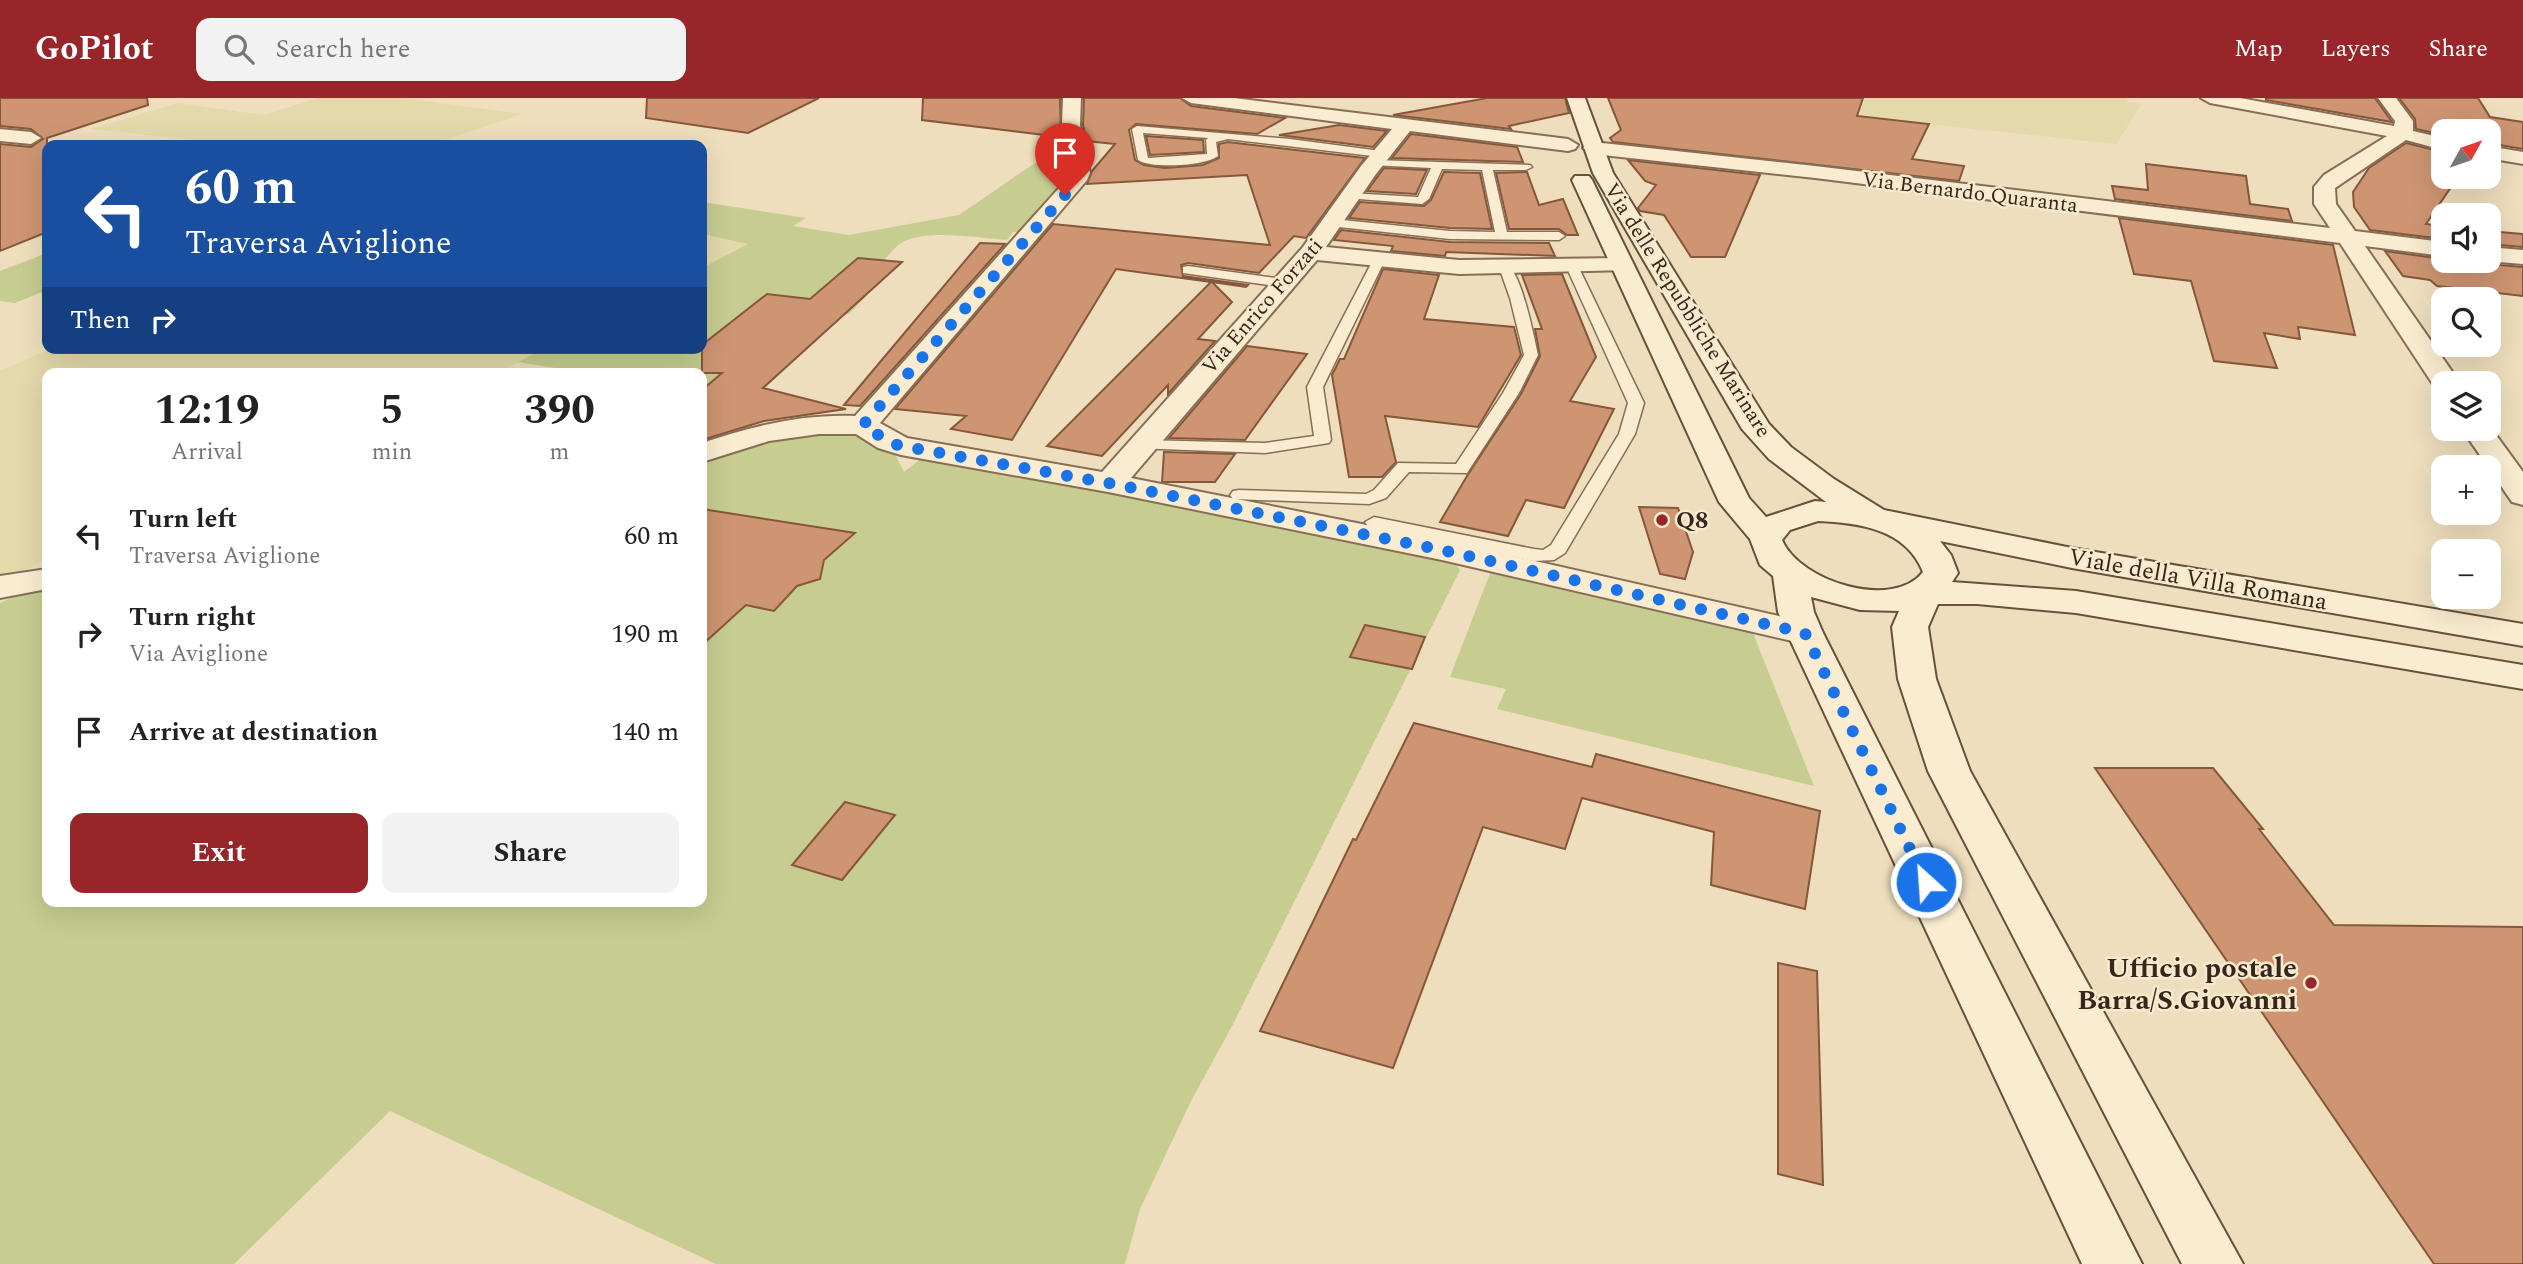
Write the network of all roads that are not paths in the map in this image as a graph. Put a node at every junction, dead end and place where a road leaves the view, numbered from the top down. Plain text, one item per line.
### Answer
1 (1072, 98) edge
2 (1191, 98) edge
3 (1576, 98) edge
4 (2210, 98) edge
5 (2386, 98) edge
6 (1404, 126) junction
7 (2403, 134) junction
8 (0, 135) edge
9 (1228, 136) junction
10 (31, 138) dead end
11 (1574, 138) junction
12 (2431, 141) edge
13 (2501, 154) edge
14 (1377, 158) junction
15 (2523, 158) edge
16 (1437, 167) junction
17 (1487, 167) junction
18 (1526, 167) dead end
19 (1350, 196) junction
20 (1333, 223) junction
21 (1502, 235) junction
22 (1559, 236) dead end
23 (2346, 239) junction
24 (2431, 248) edge
25 (1311, 252) junction
26 (2501, 255) edge
27 (2523, 257) edge
28 (1379, 260) junction
29 (1622, 265) junction
30 (1572, 266) junction
31 (1505, 267) junction
32 (1188, 270) dead end
33 (1283, 283) junction
34 (2438, 371) edge
35 (863, 425) junction
36 (2485, 441) edge
37 (1141, 445) junction
38 (707, 451) edge
39 (1113, 480) dead end
40 (1239, 495) dead end
41 (2523, 495) edge
42 (1874, 518) junction
43 (1374, 522) dead end
44 (1766, 537) junction
45 (1790, 576) junction
46 (42, 580) edge
47 (0, 587) edge
48 (1924, 593) junction
49 (1805, 633) junction
50 (2523, 635) edge
51 (2523, 677) edge
52 (2112, 1264) edge
53 (2213, 1264) edge

1 - 35 street
2 - 6 street, Via Bernardo Quaranta
3 - 11 street, Via delle Repubbliche Marinare
4 - 7 street
5 - 7 street
6 - 11 street, Via Bernardo Quaranta
6 - 14 street, Via Enrico Forzati
7 - 12 street
7 - 23 street
8 - 10 street
9 - 9 lane
9 - 14 lane
11 - 23 street, Via Bernardo Quaranta
11 - 29 street, Via delle Repubbliche Marinare
11 - 42 street, Via delle Repubbliche Marinare
13 - 15 street
14 - 16 lane
14 - 19 street, Via Enrico Forzati
16 - 17 lane
16 - 19 lane
17 - 18 lane
17 - 21 lane
19 - 20 street, Via Enrico Forzati
20 - 21 lane
20 - 25 street, Via Enrico Forzati
21 - 22 lane
23 - 24 street, Via Bernardo Quaranta
23 - 34 street
25 - 28 street
25 - 33 street, Via Enrico Forzati
26 - 27 street
28 - 31 street
28 - 37 lane
29 - 30 street
29 - 44 street, Via delle Repubbliche Marinare
30 - 31 street
30 - 43 lane
31 - 40 lane
32 - 33 lane
33 - 37 street, Via Enrico Forzati
35 - 38 street
35 - 49 street
36 - 41 street
37 - 39 street, Via Enrico Forzati
42 - 44 street
42 - 48 street
42 - 50 street, Viale della Villa Romana
44 - 45 street, Via delle Repubbliche Marinare
45 - 48 street, Viale della Villa Romana
45 - 49 street
46 - 47 street
48 - 51 street, Viale della Villa Romana
48 - 53 street
49 - 52 street

